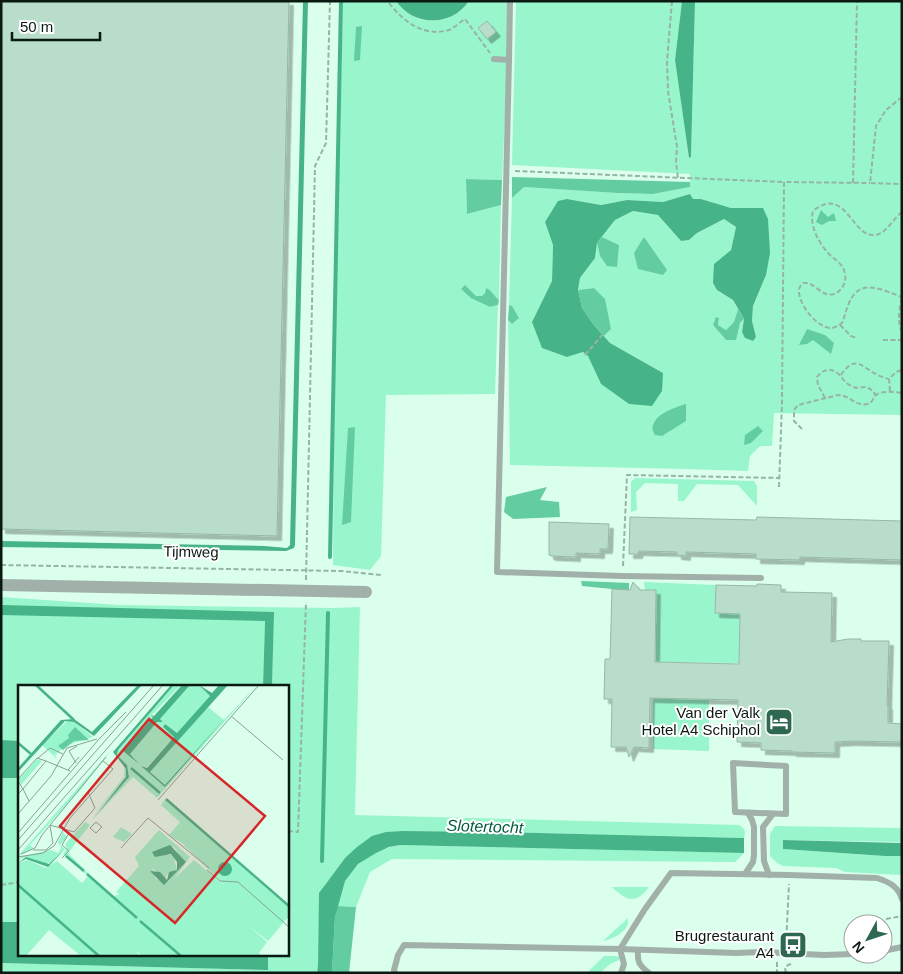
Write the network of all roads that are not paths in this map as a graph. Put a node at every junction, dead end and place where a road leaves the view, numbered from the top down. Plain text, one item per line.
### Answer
1 (510, 1) edge
2 (494, 59) road end
3 (509, 60) junction
4 (761, 578) dead end
5 (1, 585) edge
6 (366, 592) dead end
7 (748, 813) junction
8 (773, 814) junction
9 (745, 874) junction
10 (769, 875) junction
11 (901, 896) edge
12 (620, 950) junction
13 (638, 950) junction
14 (843, 954) edge
15 (395, 973) edge
16 (621, 973) edge
17 (649, 973) edge

1 - 3 lane
2 - 3 lane
3 - 4 lane
5 - 6 street
7 - 8 lane
7 - 8 lane
7 - 9 lane
8 - 10 lane
9 - 10 lane
9 - 12 lane
10 - 11 lane
12 - 13 lane
12 - 15 lane
12 - 16 lane
13 - 14 lane
13 - 17 lane

